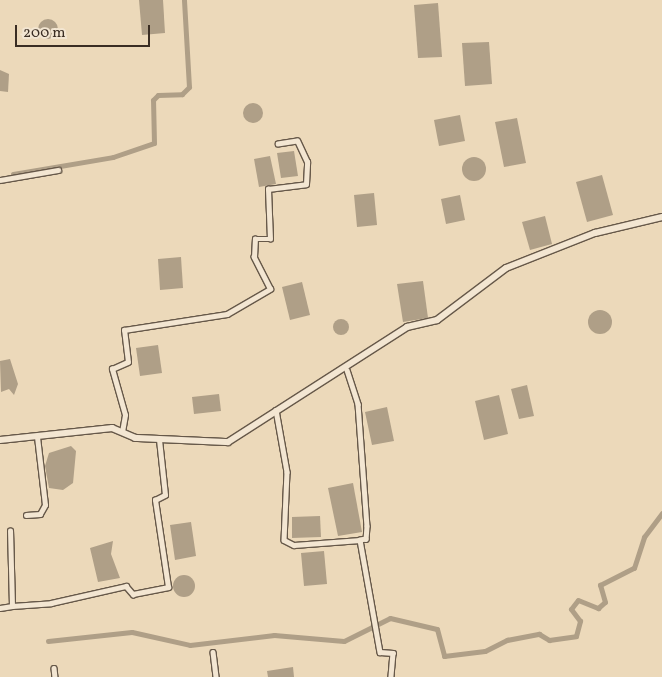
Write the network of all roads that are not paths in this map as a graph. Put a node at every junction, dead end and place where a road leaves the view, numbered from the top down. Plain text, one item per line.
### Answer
1 (278, 144) dead end
2 (58, 170) dead end
3 (0, 180) edge
4 (662, 217) edge
5 (347, 370) junction
6 (275, 408) junction
7 (122, 432) junction
8 (37, 437) junction
9 (0, 440) edge
10 (159, 440) junction
11 (26, 515) dead end
12 (10, 531) dead end
13 (360, 540) junction
14 (12, 606) junction
15 (0, 608) edge
16 (214, 652) dead end
17 (54, 668) dead end
18 (55, 677) edge
19 (216, 677) edge
20 (391, 677) edge

1 - 7 street
2 - 3 street
4 - 5 street
5 - 6 street
5 - 13 street
6 - 10 street
6 - 13 street
7 - 8 street
7 - 10 street
8 - 9 street
8 - 11 street
10 - 14 street
12 - 14 street
13 - 20 street
14 - 15 street
16 - 19 street
17 - 18 street

